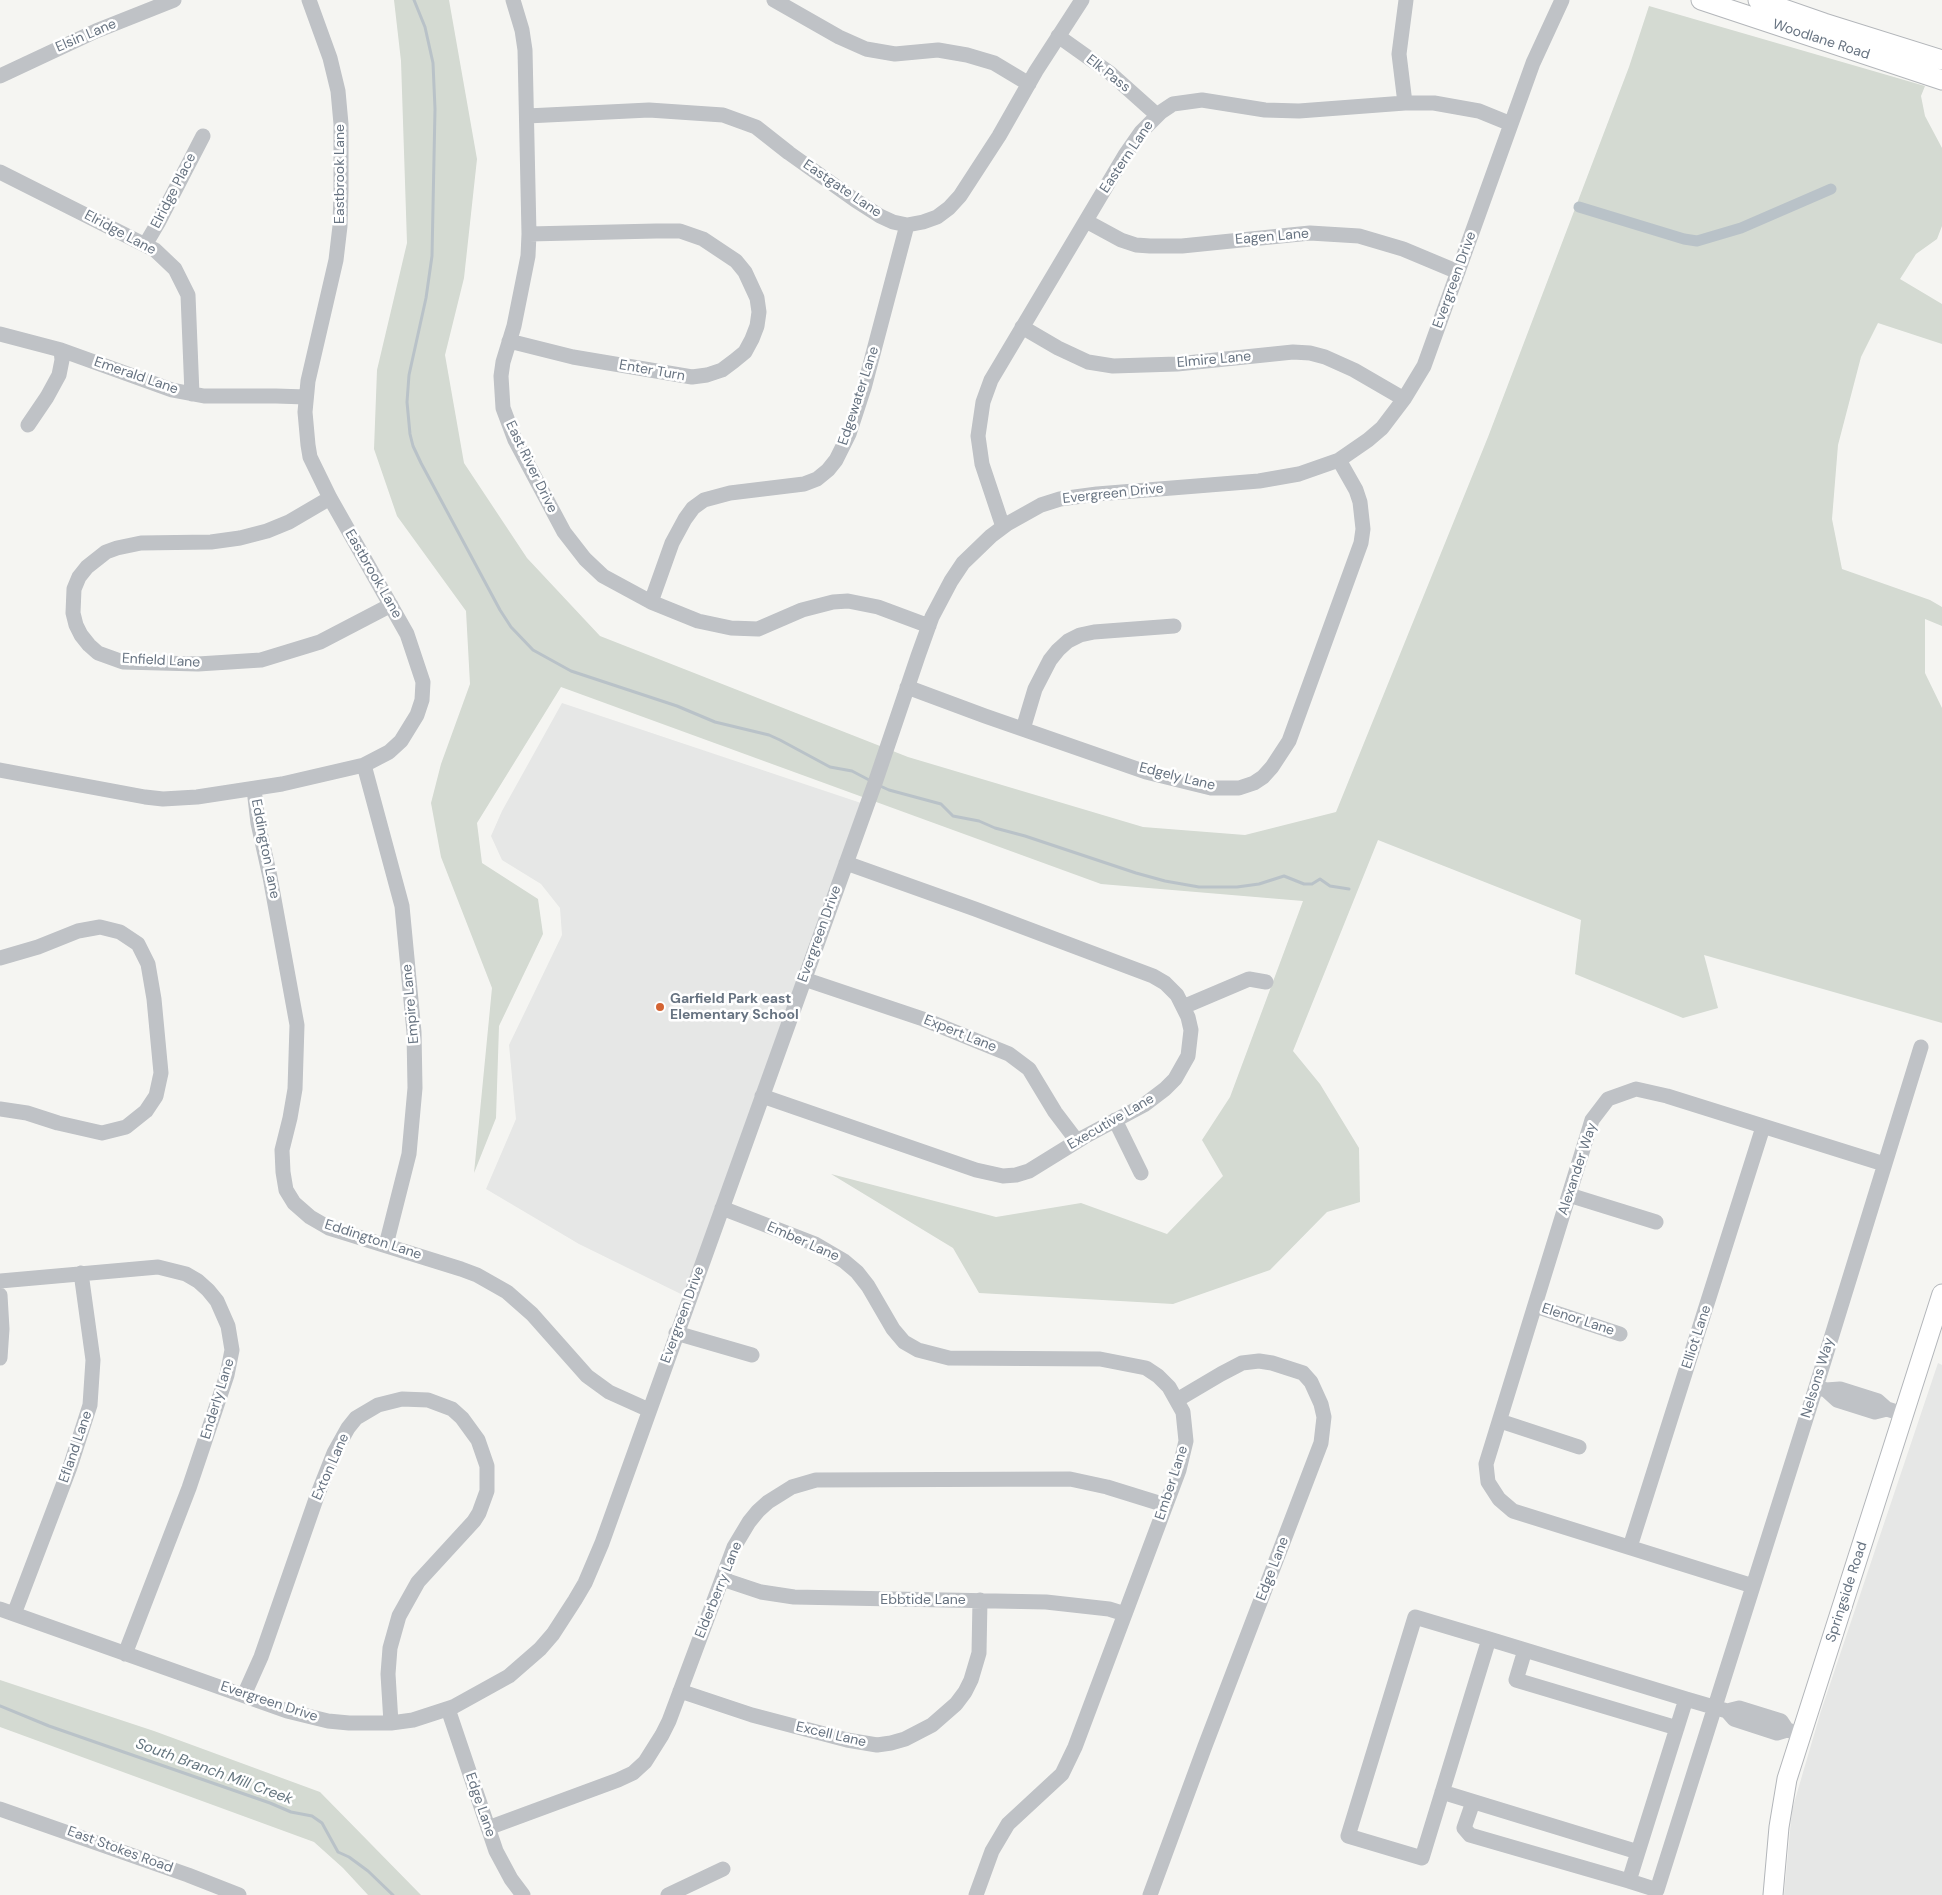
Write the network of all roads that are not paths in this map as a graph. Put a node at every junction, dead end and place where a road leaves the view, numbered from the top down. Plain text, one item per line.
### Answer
1 (174, 0) edge
2 (309, 0) edge
3 (513, 0) edge
4 (774, 0) edge
5 (1082, 0) edge
6 (1406, 0) edge
7 (1562, 0) edge
8 (1701, 0) edge
9 (1758, 0) edge
10 (1058, 36) junction
11 (1942, 60) edge
12 (0, 76) edge
13 (1942, 80) edge
14 (1029, 84) junction
15 (1405, 103) junction
16 (1156, 115) junction
17 (527, 116) junction
18 (1511, 124) junction
19 (203, 136) dead end
20 (0, 172) edge
21 (1086, 221) junction
22 (907, 225) junction
23 (529, 234) junction
24 (145, 245) junction
25 (1458, 272) junction
26 (1022, 327) junction
27 (0, 334) edge
28 (509, 341) junction
29 (61, 350) junction
30 (192, 394) junction
31 (306, 397) junction
32 (1404, 399) junction
33 (28, 425) dead end
34 (1339, 460) junction
35 (330, 498) junction
36 (1004, 527) junction
37 (651, 602) junction
38 (391, 605) junction
39 (929, 626) junction
40 (1174, 626) dead end
41 (907, 687) junction
42 (1023, 729) junction
43 (364, 765) junction
44 (0, 770) edge
45 (254, 789) junction
46 (846, 863) junction
47 (0, 958) edge
48 (804, 979) junction
49 (1266, 982) dead end
50 (1183, 1007) junction
51 (1921, 1048) dead end
52 (762, 1096) junction
53 (0, 1109) edge
54 (1116, 1120) junction
55 (1763, 1127) junction
56 (1077, 1141) junction
57 (1884, 1164) junction
58 (1141, 1173) dead end
59 (1569, 1195) junction
60 (722, 1208) junction
61 (1656, 1222) dead end
62 (386, 1245) junction
63 (81, 1273) junction
64 (0, 1281) edge
65 (1942, 1294) edge
66 (0, 1295) edge
67 (1535, 1306) junction
68 (676, 1333) junction
69 (1620, 1334) dead end
70 (752, 1355) dead end
71 (0, 1358) edge
72 (1821, 1389) junction
73 (1177, 1400) junction
74 (649, 1410) junction
75 (1895, 1412) junction
76 (1500, 1421) junction
77 (1579, 1446) dead end
78 (1165, 1505) junction
79 (1630, 1547) junction
80 (722, 1579) junction
81 (1753, 1586) junction
82 (980, 1600) junction
83 (7, 1611) edge
84 (1125, 1614) junction
85 (1489, 1639) junction
86 (1525, 1650) junction
87 (125, 1654) junction
88 (680, 1691) junction
89 (244, 1695) junction
90 (1686, 1699) junction
91 (448, 1709) junction
92 (1720, 1709) junction
93 (391, 1723) junction
94 (1677, 1728) junction
95 (1794, 1732) junction
96 (1442, 1792) junction
97 (1473, 1802) junction
98 (0, 1809) edge
99 (488, 1828) junction
100 (1638, 1852) junction
101 (724, 1869) dead end
102 (1629, 1881) junction
103 (239, 1895) edge
104 (523, 1895) edge
105 (668, 1895) edge
106 (976, 1895) edge
107 (1150, 1895) edge
108 (1773, 1895) edge

1 - 12 street, Elsin Lane
2 - 31 street, Eastbrook Lane
3 - 17 street, East River Drive
4 - 14 street
5 - 10 street
6 - 15 street
7 - 18 street, Evergreen Drive
8 - 13 main road, Woodlane Road
9 - 11 main road, Woodlane Road
10 - 14 street
10 - 16 street, Elk Pass
14 - 22 street
15 - 16 street, Eastern Lane
15 - 18 street, Eastern Lane
16 - 21 street, Eastern Lane
17 - 22 street, Eastgate Lane
17 - 23 street, East River Drive
18 - 25 street, Evergreen Drive
19 - 24 street, Elridge Place
20 - 24 street, Elridge Lane
21 - 25 street, Eagen Lane
21 - 26 street, Eastern Lane
22 - 37 street, Edgewater Lane
23 - 28 street, East River Drive
23 - 28 street, Enter Turn
24 - 30 street, Elridge Lane
25 - 32 street, Evergreen Drive
26 - 32 street, Elmire Lane
26 - 36 street, Eastern Lane
27 - 29 street, Emerald Lane
28 - 37 street, East River Drive
29 - 30 street, Emerald Lane
29 - 33 street
30 - 31 street, Emerald Lane
31 - 35 street, Eastbrook Lane
32 - 34 street, Evergreen Drive
34 - 36 street, Evergreen Drive
34 - 42 street, Edgely Lane
35 - 38 street, Eastbrook Lane
35 - 38 street, Enfield Lane
36 - 39 street, Evergreen Drive
37 - 39 street, East River Drive
38 - 43 street, Eastbrook Lane
39 - 41 street, Evergreen Drive
40 - 42 street
41 - 42 street, Edgely Lane
41 - 46 street, Evergreen Drive
43 - 45 street, Eastbrook Lane
43 - 62 street, Empire Lane
44 - 45 street, Eastbrook Lane
45 - 62 street, Eddington Lane
46 - 48 street, Evergreen Drive
46 - 50 street, Executive Lane
47 - 53 street
48 - 52 street, Evergreen Drive
48 - 56 street, Expert Lane
49 - 50 street
50 - 54 street, Executive Lane
51 - 57 street, Nelsons Way
52 - 56 street, Executive Lane
52 - 60 street, Evergreen Drive
54 - 56 street, Executive Lane
54 - 58 street
55 - 57 street, Alexander Way
55 - 59 street, Alexander Way
55 - 79 street, Elliot Lane
57 - 72 street, Nelsons Way
59 - 61 street
59 - 67 street, Alexander Way
60 - 68 street, Evergreen Drive
60 - 73 street, Ember Lane
62 - 74 street, Eddington Lane
63 - 64 street, Enderly Lane
63 - 83 street, Efland Lane
63 - 87 street, Enderly Lane
65 - 75 main road, Springside Road
66 - 71 street
67 - 69 street, Elenor Lane
67 - 76 street, Alexander Way
68 - 70 street
68 - 74 street, Evergreen Drive
72 - 75 street
72 - 81 street, Nelsons Way
73 - 78 street, Ember Lane
73 - 107 street, Edge Lane
74 - 91 street, Evergreen Drive
75 - 95 main road, Springside Road
76 - 77 street
76 - 79 street, Alexander Way
78 - 80 street, Elderberry Lane
78 - 84 street, Ember Lane
79 - 81 street
80 - 82 street, Ebbtide Lane
80 - 88 street, Elderberry Lane
81 - 92 street, Nelsons Way
82 - 84 street, Ebbtide Lane
82 - 88 street, Excell Lane
83 - 87 street, Evergreen Drive
84 - 106 street, Ember Lane
85 - 86 street
85 - 96 street
85 - 96 street
86 - 90 street
86 - 94 street
87 - 89 street, Evergreen Drive
88 - 99 street, Elderberry Lane
89 - 93 street, Evergreen Drive
89 - 93 street, Exton Lane
90 - 92 street
90 - 94 street
91 - 93 street, Evergreen Drive
91 - 99 street, Edge Lane
92 - 95 street
92 - 102 street, Nelsons Way
94 - 100 street
95 - 108 main road, Springside Road
96 - 97 street
97 - 100 street
97 - 102 street
98 - 103 street, East Stokes Road
99 - 104 street, Edge Lane
100 - 102 street
101 - 105 street

